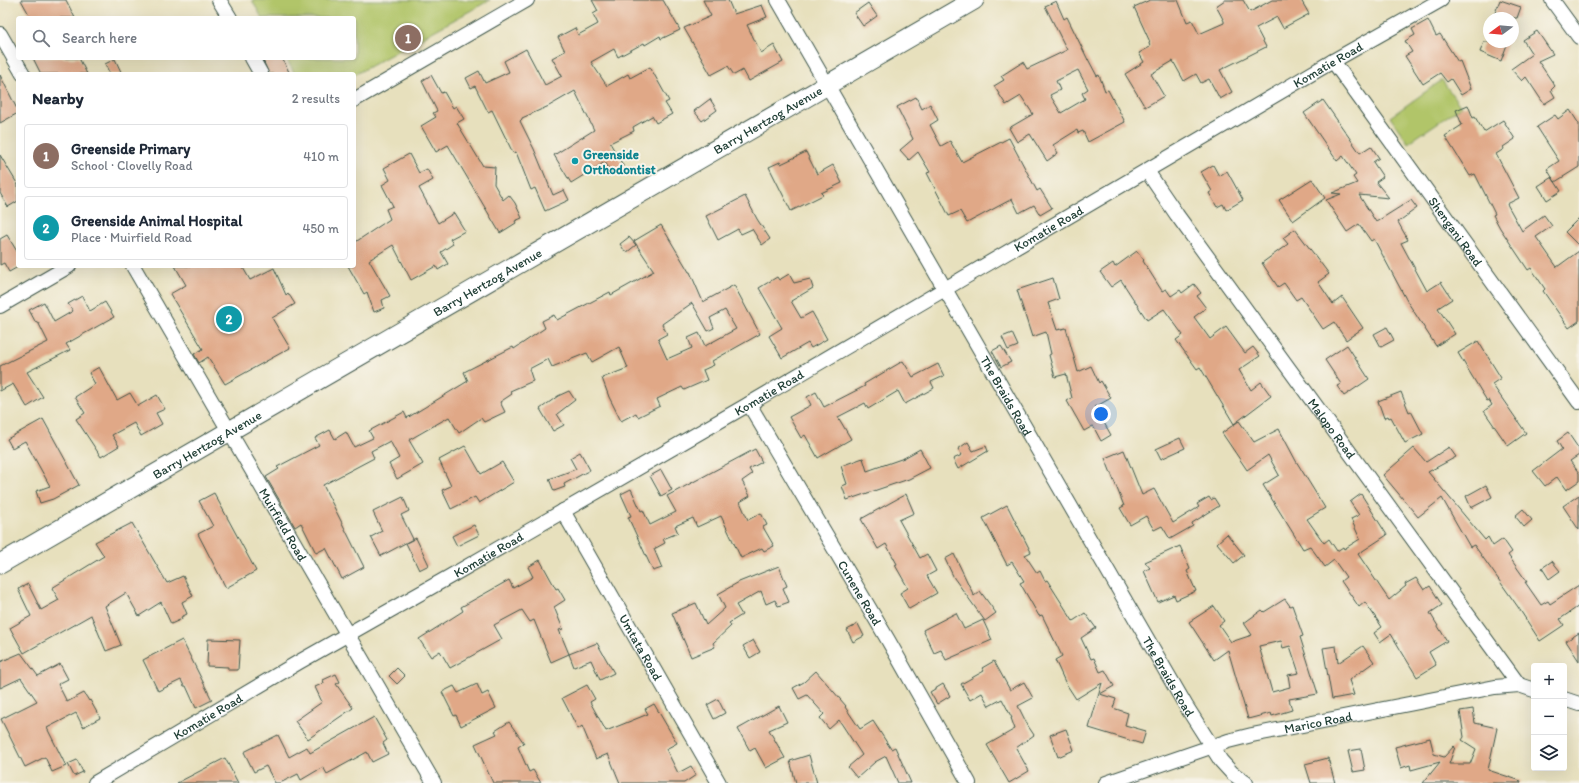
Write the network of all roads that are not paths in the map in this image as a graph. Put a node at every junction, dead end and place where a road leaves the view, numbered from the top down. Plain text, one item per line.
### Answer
1 (219, 0) edge
2 (527, 0) edge
3 (778, 0) edge
4 (974, 0) edge
5 (1441, 0) edge
6 (1552, 0) edge
7 (229, 16) edge
8 (0, 34) edge
9 (1579, 37) edge
10 (253, 60) edge
11 (1333, 61) junction
12 (22, 72) edge
13 (260, 72) edge
14 (828, 86) junction
15 (356, 99) edge
16 (1146, 171) junction
17 (66, 268) edge
18 (134, 268) edge
19 (945, 288) junction
20 (0, 306) edge
21 (1579, 402) edge
22 (748, 404) junction
23 (229, 432) junction
24 (563, 511) junction
25 (0, 564) edge
26 (347, 635) junction
27 (1519, 685) junction
28 (1531, 689) edge
29 (1567, 700) edge
30 (1579, 704) edge
31 (1212, 748) junction
32 (95, 783) edge
33 (434, 783) edge
34 (719, 783) edge
35 (969, 783) edge
36 (1106, 783) edge
37 (1246, 783) edge

1 - 7 street
2 - 15 street
3 - 14 street, The Braids Road
4 - 14 main road, Barry Hertzog Avenue
5 - 11 street, Komatie Road
6 - 9 street
8 - 12 street
10 - 13 street
11 - 16 street, Komatie Road
11 - 21 street, Shengani Road
14 - 19 street, The Braids Road
14 - 23 main road, Barry Hertzog Avenue
16 - 19 street, Komatie Road
16 - 27 street, Malopo Road
17 - 20 street
18 - 23 street, Muirfield Road
19 - 22 street, Komatie Road
19 - 31 street, The Braids Road
22 - 24 street, Komatie Road
22 - 35 street, Cunene Road
23 - 25 main road, Barry Hertzog Avenue
23 - 26 street, Muirfield Road
24 - 26 street, Komatie Road
24 - 34 street, Umtata Road
26 - 32 street, Komatie Road
26 - 33 street, Muirfield Road
27 - 28 street, Marico Road
27 - 31 street, Marico Road
29 - 30 street
31 - 36 street, Marico Road
31 - 37 street, The Braids Road

